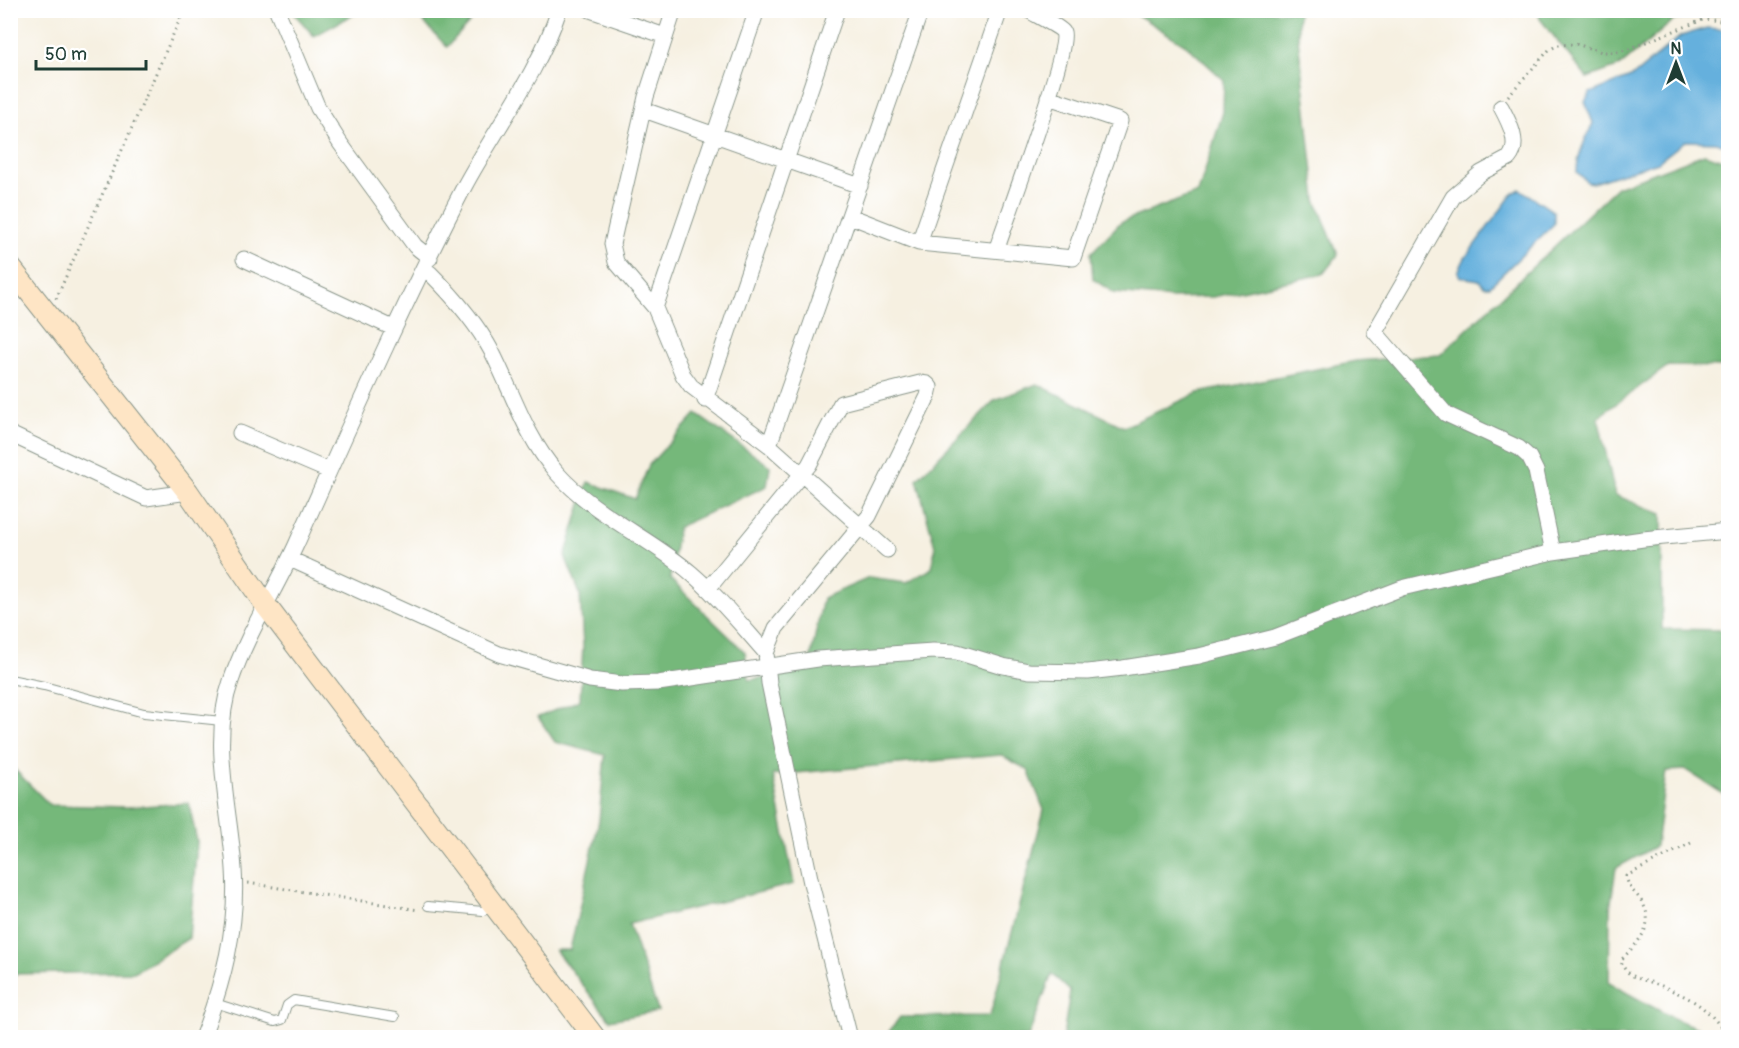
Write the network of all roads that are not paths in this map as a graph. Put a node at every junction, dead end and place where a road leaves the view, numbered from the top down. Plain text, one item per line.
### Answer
1 (277, 10) edge
2 (559, 10) edge
3 (590, 10) edge
4 (674, 10) edge
5 (757, 10) edge
6 (837, 10) edge
7 (921, 10) edge
8 (1000, 10) edge
9 (1028, 10) edge
10 (665, 36) junction
11 (1048, 97) junction
12 (1501, 107) road end
13 (644, 110) junction
14 (714, 135) junction
15 (786, 160) junction
16 (860, 186) junction
17 (850, 216) junction
18 (919, 243) junction
19 (997, 248) junction
20 (244, 259) dead end
21 (427, 264) junction
22 (10, 267) edge
23 (655, 308) junction
24 (393, 328) junction
25 (705, 400) junction
26 (240, 432) dead end
27 (10, 434) edge
28 (769, 445) junction
29 (329, 471) junction
30 (802, 472) junction
31 (188, 492) junction
32 (860, 527) junction
33 (1728, 531) edge
34 (887, 550) dead end
35 (1553, 552) junction
36 (290, 559) junction
37 (708, 589) junction
38 (267, 607) junction
39 (766, 660) junction
40 (10, 679) edge
41 (222, 721) junction
42 (428, 906) road end
43 (496, 906) junction
44 (215, 1003) junction
45 (395, 1017) dead end
46 (202, 1038) edge
47 (595, 1038) edge
48 (850, 1038) edge

1 - 21 street
2 - 21 street
3 - 10 street
4 - 10 street
5 - 14 street
6 - 15 street
7 - 16 street
8 - 18 street
9 - 11 street
10 - 13 street
11 - 19 street
11 - 19 street
12 - 35 street
13 - 14 street
13 - 23 street
14 - 15 street
14 - 23 street
15 - 16 street
15 - 25 street
16 - 17 street
17 - 18 street
17 - 28 street
18 - 19 street
20 - 24 street
21 - 24 street
21 - 37 street
22 - 31 street
23 - 25 street
24 - 29 street
25 - 28 street
26 - 29 street
27 - 31 street
28 - 30 street
29 - 36 street
30 - 32 street
30 - 32 street
30 - 37 street
31 - 38 street
32 - 34 street
32 - 39 street
33 - 35 street
35 - 39 street
36 - 38 street
36 - 39 street
37 - 39 street
38 - 41 street
38 - 43 street
39 - 48 street
40 - 41 lane
41 - 44 street
42 - 43 lane
43 - 47 street
44 - 45 lane
44 - 46 street

